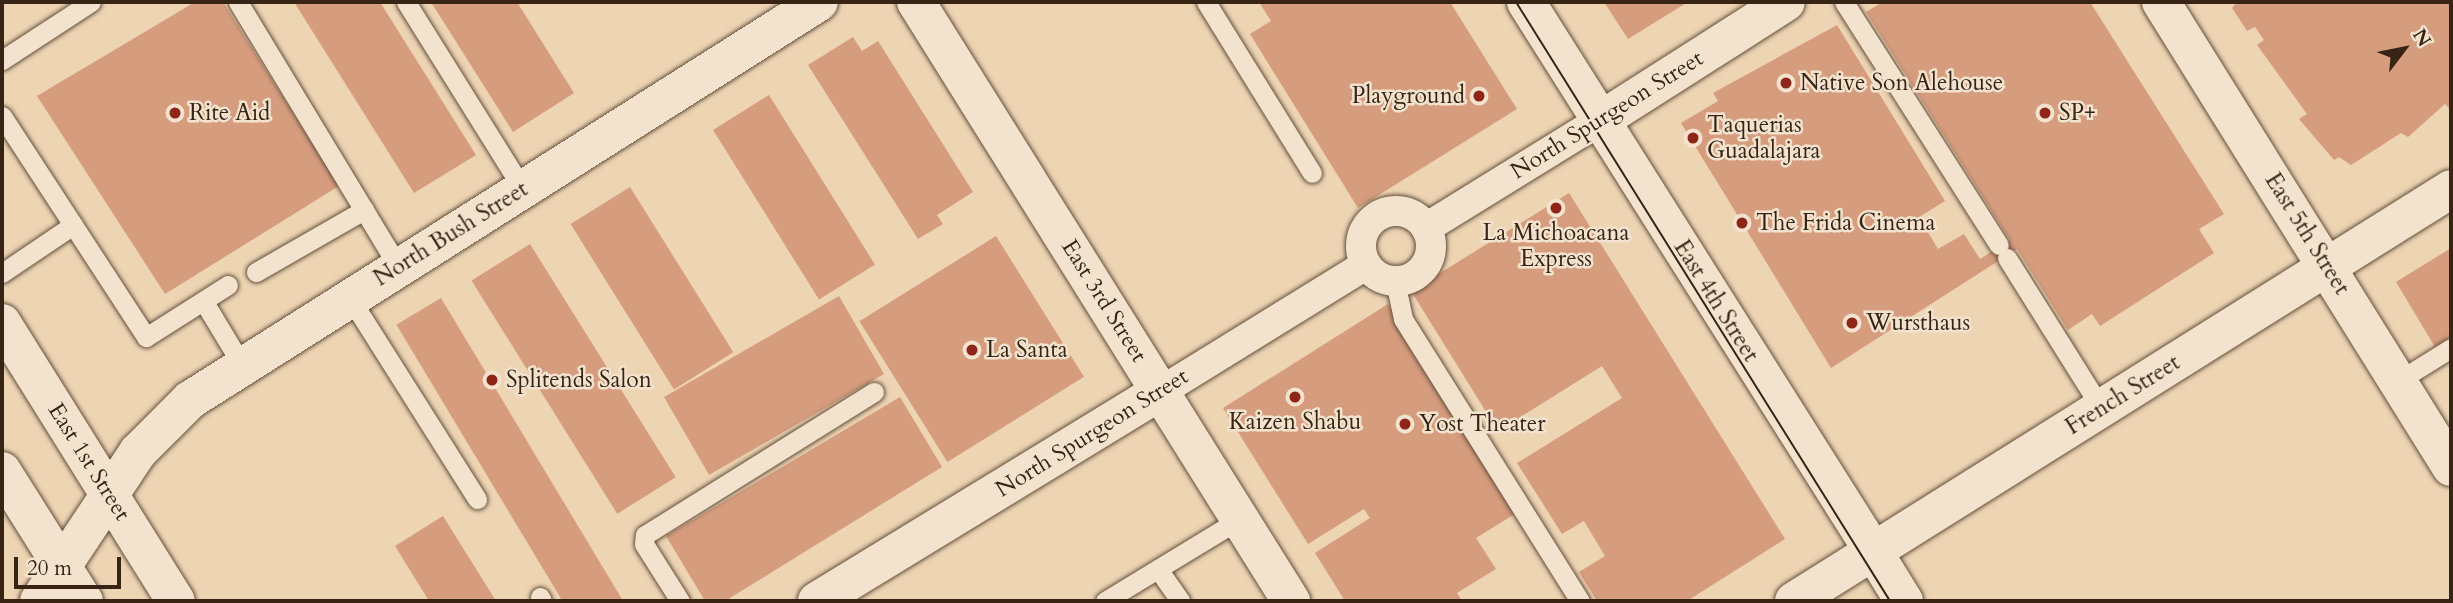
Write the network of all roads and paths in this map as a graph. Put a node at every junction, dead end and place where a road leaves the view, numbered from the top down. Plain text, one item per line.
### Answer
1 (91, 2) edge
2 (238, 2) edge
3 (406, 2) edge
4 (819, 2) edge
5 (916, 2) edge
6 (1206, 2) edge
7 (1526, 2) edge
8 (1786, 2) edge
9 (1844, 2) edge
10 (2161, 2) edge
11 (2, 60) edge
12 (2, 117) edge
13 (1601, 120) junction
14 (1312, 173) dead end
15 (523, 189) junction
16 (2450, 192) edge
17 (364, 210) junction
18 (73, 225) junction
19 (1426, 228) junction
20 (1366, 265) junction
21 (2328, 266) junction
22 (399, 268) junction
23 (256, 272) dead end
24 (2, 273) edge
25 (1395, 281) junction
26 (228, 285) dead end
27 (350, 298) junction
28 (204, 302) junction
29 (2, 323) edge
30 (2451, 348) edge
31 (242, 365) junction
32 (2399, 381) junction
33 (1160, 391) junction
34 (874, 392) dead end
35 (2101, 408) junction
36 (2451, 467) edge
37 (2, 471) edge
38 (110, 495) junction
39 (477, 499) dead end
40 (1240, 519) junction
41 (1873, 551) junction
42 (62, 567) junction
43 (1158, 569) junction
44 (39, 601) edge
45 (84, 601) edge
46 (176, 601) edge
47 (680, 601) edge
48 (817, 601) edge
49 (1105, 601) edge
50 (1180, 601) edge
51 (1291, 601) edge
52 (1580, 601) edge
53 (1794, 601) edge
54 (1904, 601) edge

1 - 11 lane
2 - 17 lane
3 - 15 lane
4 - 15 street, North Bush Street
5 - 33 street, East 3rd Street
6 - 14 lane
7 - 13 street, East 4th Street
8 - 13 street, North Spurgeon Street
9 - 35 lane
10 - 21 street, East 5th Street
12 - 18 lane
13 - 19 street, North Spurgeon Street
13 - 41 street, East 4th Street
15 - 22 street, North Bush Street
16 - 21 street, French Street
17 - 22 lane
17 - 23 lane
18 - 24 lane
18 - 28 lane
19 - 20 street
19 - 25 street
20 - 25 street
20 - 33 street, North Spurgeon Street
21 - 32 street, East 5th Street
21 - 35 street, French Street
22 - 27 street, North Bush Street
25 - 52 lane
26 - 28 lane
27 - 31 street, North Bush Street
27 - 39 lane
28 - 31 lane
29 - 38 street, East 1st Street
30 - 32 lane
31 - 38 street, North Bush Street
32 - 36 street, East 5th Street
33 - 40 street, East 3rd Street
33 - 48 street, North Spurgeon Street
34 - 47 lane
35 - 41 street, French Street
37 - 42 street
38 - 42 street, North Bush Street
38 - 46 street, East 1st Street
40 - 43 lane
40 - 51 street, East 3rd Street
41 - 53 street, French Street
41 - 54 street, East 4th Street
42 - 44 street, North Bush Street
42 - 45 street
43 - 49 lane
43 - 50 lane

